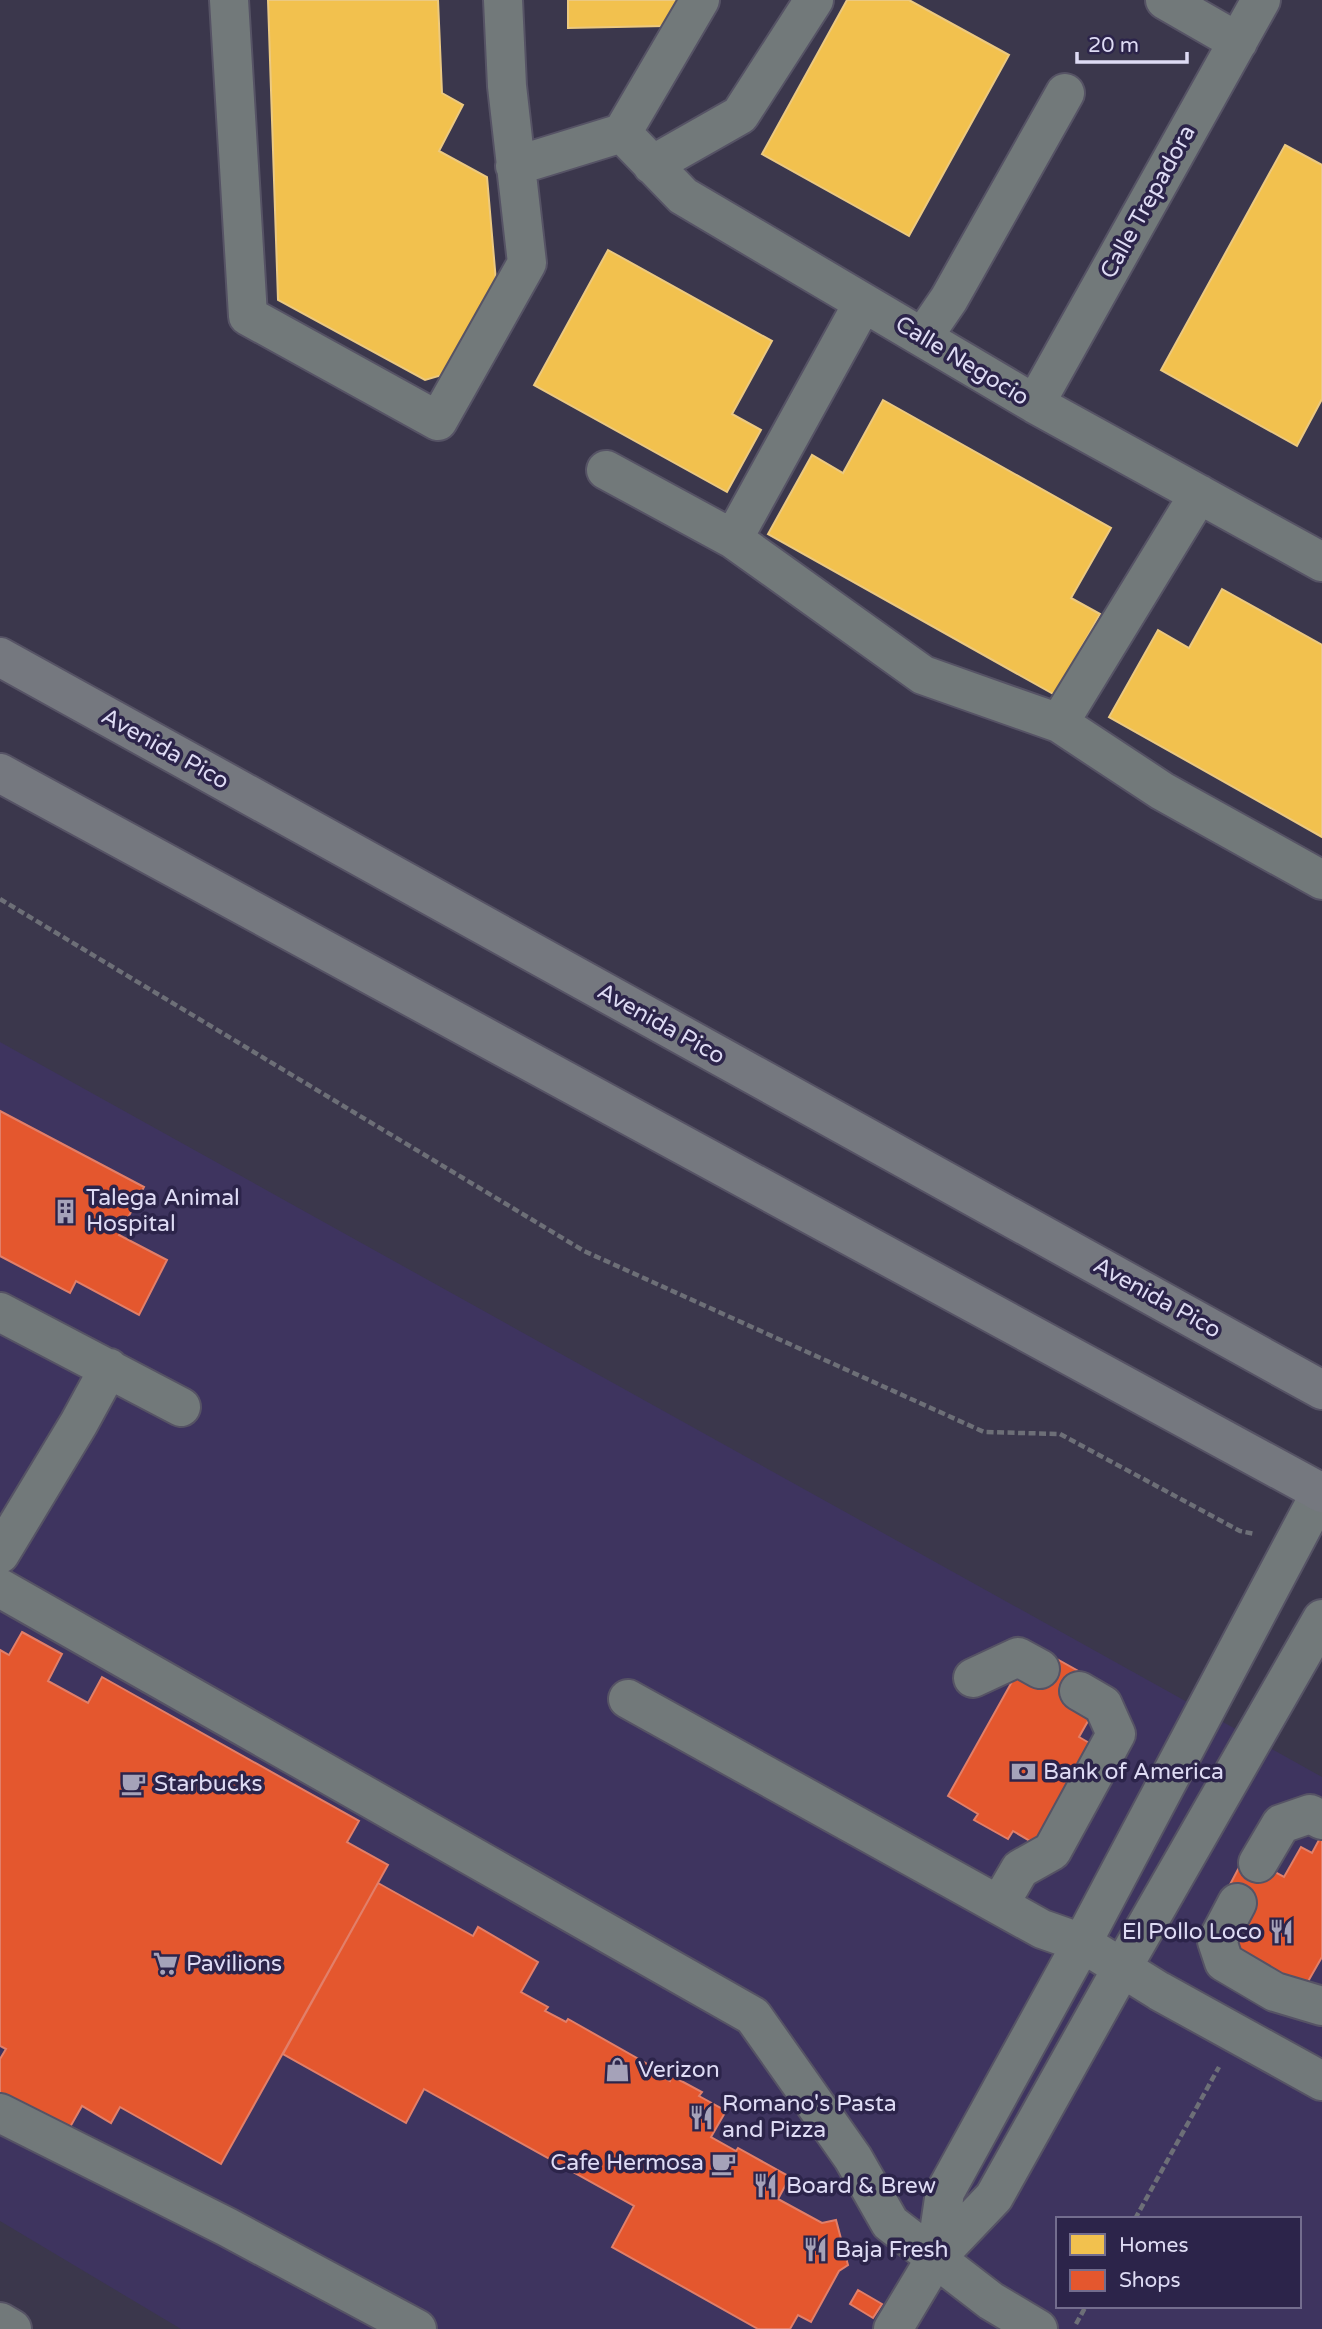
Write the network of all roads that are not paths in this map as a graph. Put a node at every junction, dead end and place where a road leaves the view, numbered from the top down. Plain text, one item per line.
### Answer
1 (229, 0) edge
2 (503, 0) edge
3 (700, 0) edge
4 (814, 0) edge
5 (1165, 0) edge
6 (1261, 0) edge
7 (1238, 43) junction
8 (1065, 93) dead end
9 (622, 133) junction
10 (652, 165) junction
11 (515, 166) junction
12 (863, 303) junction
13 (923, 337) junction
14 (1035, 404) junction
15 (606, 471) dead end
16 (1199, 494) junction
17 (733, 539) junction
18 (1322, 562) edge
19 (0, 657) edge
20 (1059, 723) junction
21 (0, 773) edge
22 (1322, 880) edge
23 (0, 1312) edge
24 (109, 1368) junction
25 (1322, 1390) edge
26 (181, 1407) dead end
27 (1322, 1491) edge
28 (0, 1554) edge
29 (0, 1588) edge
30 (1322, 1619) edge
31 (1040, 1669) dead end
32 (973, 1678) dead end
33 (1079, 1691) dead end
34 (628, 1699) dead end
35 (1322, 1820) edge
36 (1258, 1863) dead end
37 (1237, 1903) dead end
38 (999, 1905) junction
39 (1082, 1943) junction
40 (1122, 1968) junction
41 (1322, 2006) edge
42 (1322, 2081) edge
43 (0, 2113) edge
44 (935, 2259) junction
45 (0, 2322) edge
46 (12, 2329) edge
47 (417, 2329) edge
48 (893, 2329) edge
49 (1038, 2329) edge

1 - 11 street
2 - 11 street
3 - 9 street
4 - 10 street
5 - 7 street
6 - 7 street, Calle Trepadora
7 - 14 street, Calle Trepadora
8 - 13 street
9 - 10 street, Calle Negocio
9 - 11 street
10 - 12 street, Calle Negocio
12 - 13 street, Calle Negocio
12 - 17 street
13 - 14 street, Calle Negocio
14 - 16 street, Calle Negocio
15 - 17 street
16 - 18 street, Calle Negocio
16 - 20 street
17 - 20 street
19 - 25 highway, Avenida Pico
20 - 22 street
21 - 27 highway
23 - 24 street
24 - 26 street
24 - 28 street
27 - 39 street
29 - 44 street
30 - 40 street
31 - 32 street
33 - 38 street
34 - 38 street
35 - 36 street
37 - 41 street
38 - 39 street
39 - 40 street
39 - 44 street
40 - 42 street
40 - 44 street
43 - 47 street
44 - 48 street
44 - 49 street
45 - 46 street

